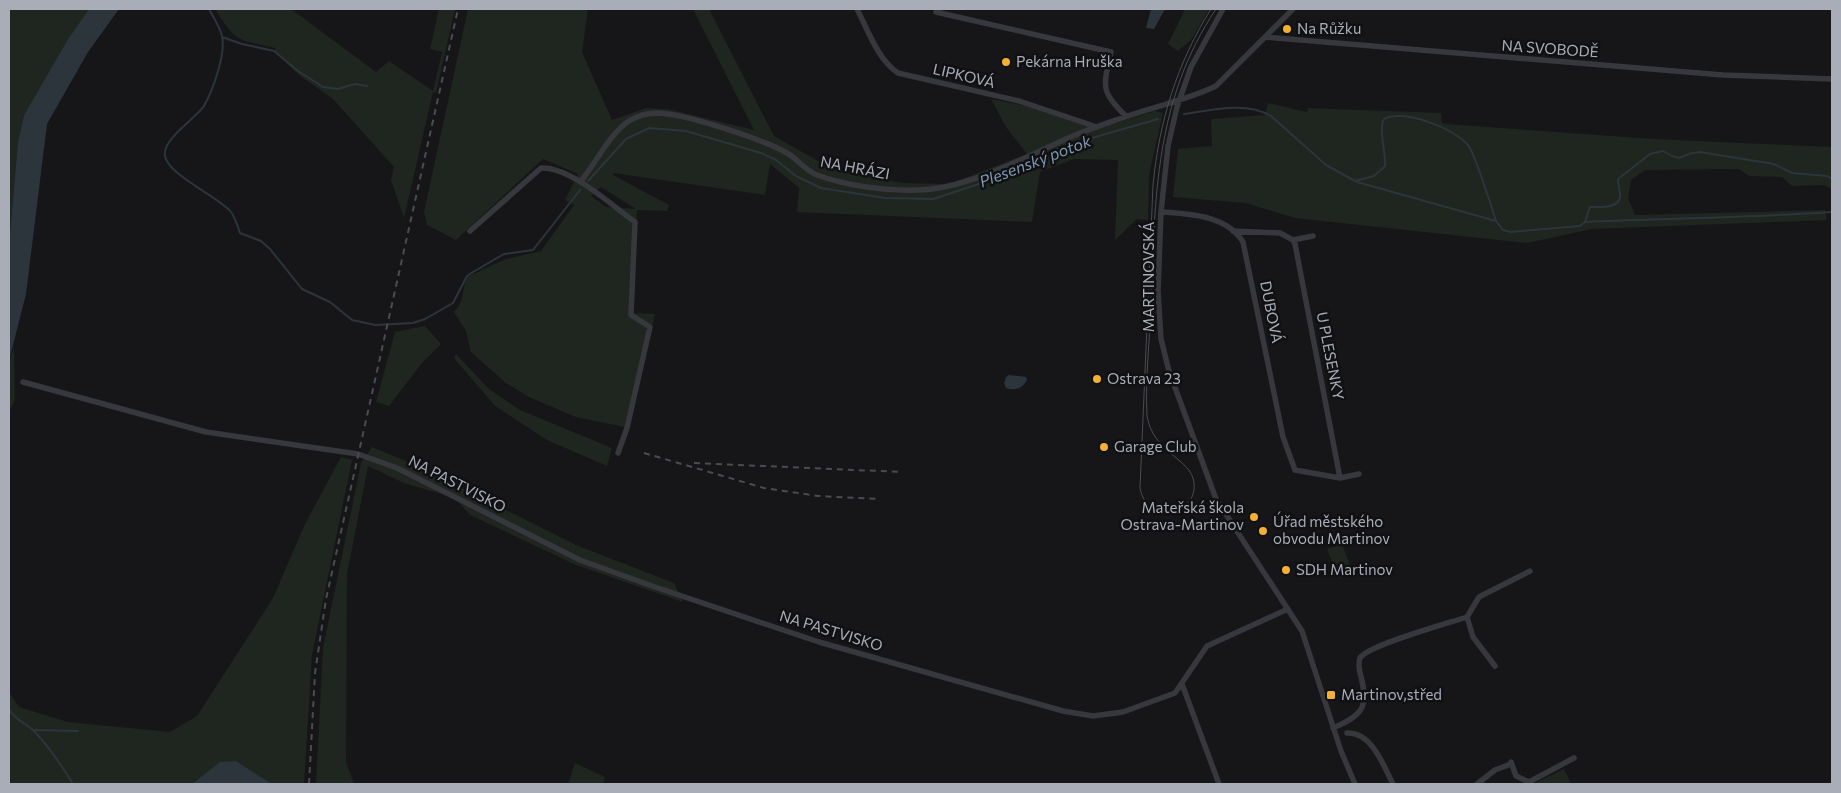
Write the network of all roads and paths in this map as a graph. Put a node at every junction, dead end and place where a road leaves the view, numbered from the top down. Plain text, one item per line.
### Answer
1 (857, 9) edge
2 (1223, 9) edge
3 (1293, 9) edge
4 (936, 12) dead end
5 (1265, 37) junction
6 (1832, 78) edge
7 (1179, 100) junction
8 (1126, 116) junction
9 (1097, 127) junction
10 (580, 182) junction
11 (1161, 212) junction
12 (470, 231) dead end
13 (1233, 231) junction
14 (1312, 236) dead end
15 (1293, 240) junction
16 (22, 382) dead end
17 (618, 453) dead end
18 (1359, 474) dead end
19 (1340, 478) junction
20 (1530, 571) dead end
21 (1288, 609) junction
22 (1467, 617) junction
23 (1495, 666) dead end
24 (1182, 684) junction
25 (1344, 723) junction
26 (1333, 728) junction
27 (1347, 732) junction
28 (1336, 738) junction
29 (1574, 758) dead end
30 (1219, 784) edge
31 (1355, 784) edge
32 (1393, 784) edge
33 (1477, 784) edge

1 - 9 street, LIPKOVÁ
2 - 7 street, MARTINOVSKÁ
3 - 5 street
4 - 8 street
5 - 6 street, NA SVOBODĚ
5 - 7 street
7 - 8 street, NA HRÁZI
7 - 11 street, MARTINOVSKÁ
8 - 9 street, NA HRÁZI
9 - 10 street, NA HRÁZI
10 - 12 street
10 - 17 street
11 - 13 street, DUBOVÁ
11 - 21 street, MARTINOVSKÁ
13 - 15 street
13 - 19 street, DUBOVÁ
14 - 15 street
15 - 19 street, U PLESENKY
16 - 24 street, NA PASTVISKO
18 - 19 street
20 - 22 street
21 - 24 street, NA PASTVISKO
21 - 26 street, MARTINOVSKÁ
22 - 23 street
22 - 25 street
24 - 30 street
25 - 26 street
25 - 27 street
26 - 28 street, MARTINOVSKÁ
27 - 28 street
27 - 32 street
28 - 31 street, MARTINOVSKÁ
29 - 33 street

